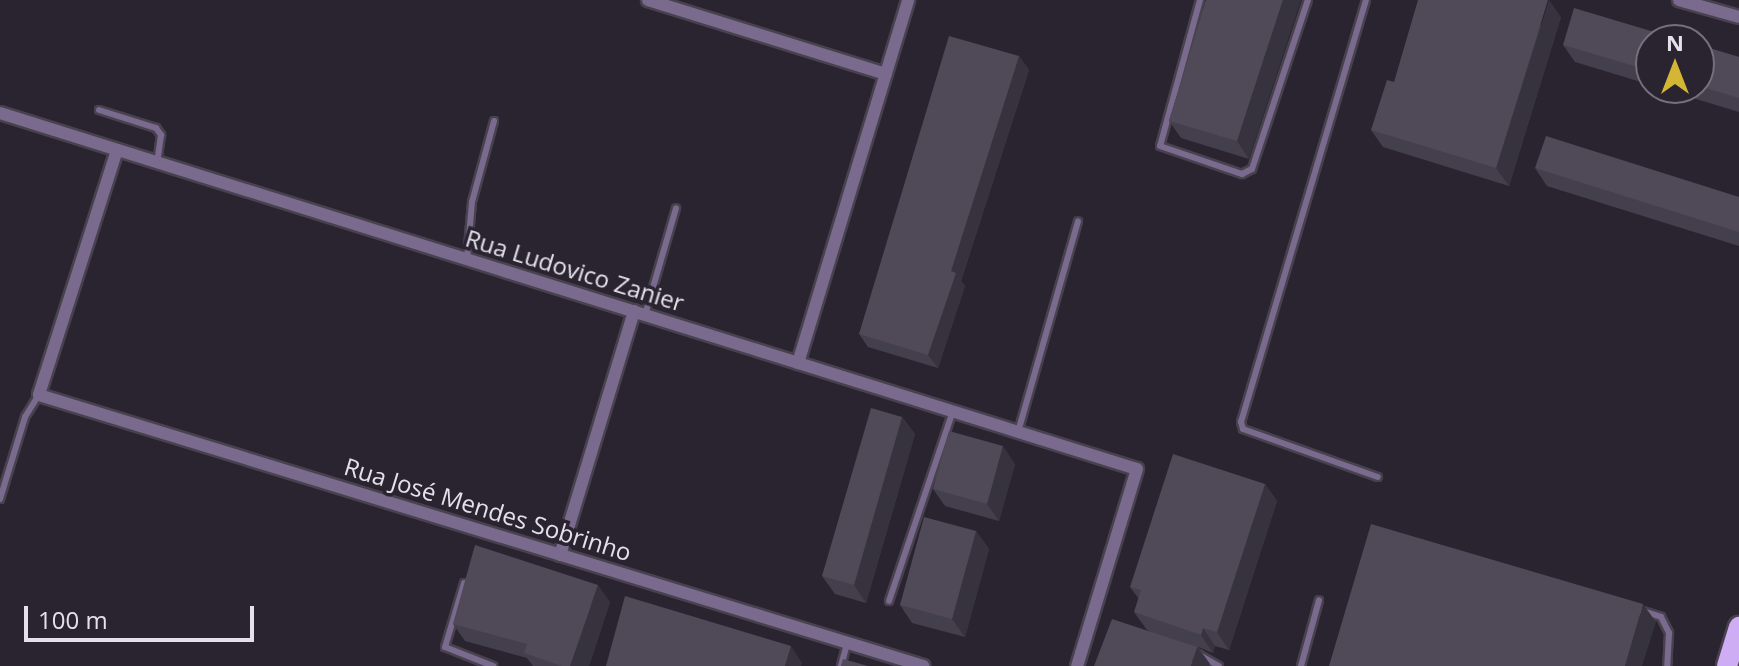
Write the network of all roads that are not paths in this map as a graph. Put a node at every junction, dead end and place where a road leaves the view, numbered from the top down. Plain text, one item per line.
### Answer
1 (648, 0) edge
2 (908, 0) edge
3 (1200, 0) edge
4 (1308, 0) edge
5 (1366, 0) edge
6 (1679, 0) edge
7 (1739, 17) edge
8 (886, 74) junction
9 (99, 110) dead end
10 (0, 113) edge
11 (494, 121) dead end
12 (117, 150) junction
13 (157, 162) junction
14 (676, 208) dead end
15 (1078, 221) dead end
16 (467, 259) junction
17 (640, 313) junction
18 (798, 363) junction
19 (39, 395) junction
20 (953, 411) junction
21 (1018, 432) junction
22 (1378, 477) dead end
23 (0, 499) edge
24 (560, 555) junction
25 (469, 568) edge
26 (1319, 600) dead end
27 (889, 601) dead end
28 (1632, 608) edge
29 (1739, 627) edge
30 (847, 643) junction
31 (1186, 650) edge
32 (917, 665) edge
33 (493, 666) edge
34 (841, 666) edge
35 (1077, 666) edge
36 (1219, 666) edge
37 (1301, 666) edge
38 (1667, 666) edge
39 (1727, 666) edge

1 - 8 street
2 - 8 street
3 - 4 lane
5 - 22 lane
6 - 7 street
8 - 18 street
9 - 13 lane
10 - 12 street, Rua Ludovico Zanier
11 - 16 lane
12 - 13 street, Rua Ludovico Zanier
12 - 19 street
13 - 16 street, Rua Ludovico Zanier
14 - 17 lane
15 - 21 lane
16 - 17 street, Rua Ludovico Zanier
17 - 18 street, Rua Ludovico Zanier
17 - 24 street
18 - 20 street, Rua Ludovico Zanier
19 - 23 lane
19 - 24 street, Rua José Mendes Sobrinho
20 - 21 street, Rua Ludovico Zanier
20 - 27 lane
21 - 35 street, Rua Ludovico Zanier
24 - 30 street, Rua José Mendes Sobrinho
25 - 33 lane
26 - 37 lane
28 - 38 lane
29 - 39 main road
30 - 32 street, Rua José Mendes Sobrinho
30 - 34 lane
31 - 36 lane

